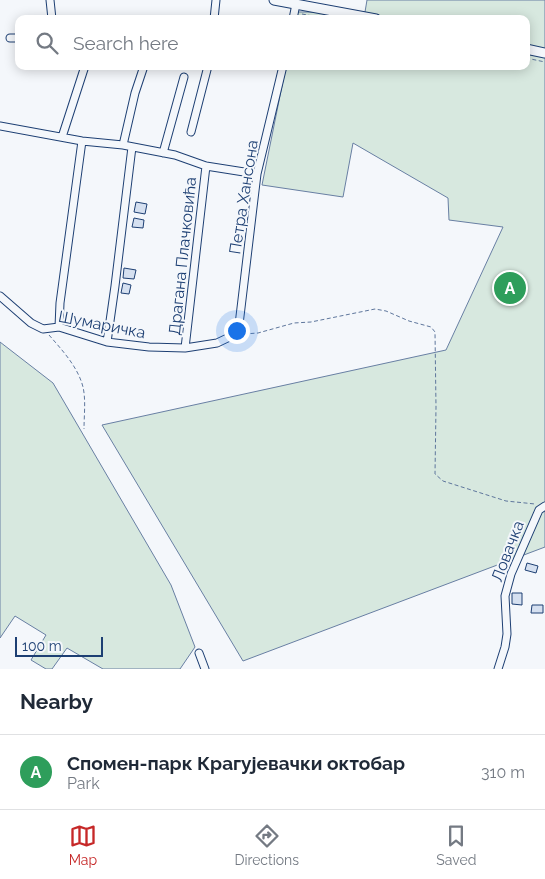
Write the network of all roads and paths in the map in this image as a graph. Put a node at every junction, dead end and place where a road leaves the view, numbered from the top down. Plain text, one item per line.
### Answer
1 (50, 0) edge
2 (216, 0) edge
3 (274, 0) edge
4 (295, 12) edge
5 (52, 15) edge
6 (214, 15) edge
7 (309, 15) edge
8 (330, 15) edge
9 (10, 38) dead end
10 (15, 38) edge
11 (530, 50) edge
12 (545, 53) edge
13 (530, 59) edge
14 (545, 62) edge
15 (84, 70) edge
16 (143, 70) edge
17 (207, 70) edge
18 (281, 70) edge
19 (184, 76) dead end
20 (0, 126) edge
21 (191, 132) dead end
22 (62, 137) junction
23 (82, 141) junction
24 (123, 145) junction
25 (132, 147) junction
26 (163, 153) junction
27 (206, 166) junction
28 (257, 174) junction
29 (0, 296) edge
30 (59, 328) junction
31 (44, 329) junction
32 (238, 333) junction
33 (107, 342) junction
34 (185, 348) junction
35 (84, 429) dead end
36 (544, 506) edge
37 (199, 653) dead end
38 (205, 669) edge
39 (498, 669) edge

1 - 5 street
2 - 6 street
3 - 4 main road
4 - 7 path
4 - 8 main road
9 - 10 street
11 - 12 main road
13 - 14 path
15 - 22 street
16 - 24 street
17 - 21 street
18 - 28 street, Петра Хансона
19 - 26 street
20 - 22 street
22 - 23 street
23 - 24 street
23 - 30 street
24 - 25 street
25 - 26 street
25 - 33 street
26 - 27 street
27 - 28 street
27 - 34 street, Драгана Плачковића
28 - 32 street, Петра Хансона
29 - 31 street, Шумаричка
30 - 31 street, Шумаричка
30 - 33 street, Шумаричка
31 - 35 path
32 - 34 street, Шумаричка
32 - 36 path
33 - 34 street, Шумаричка
36 - 39 street, Ловачка
37 - 38 street

